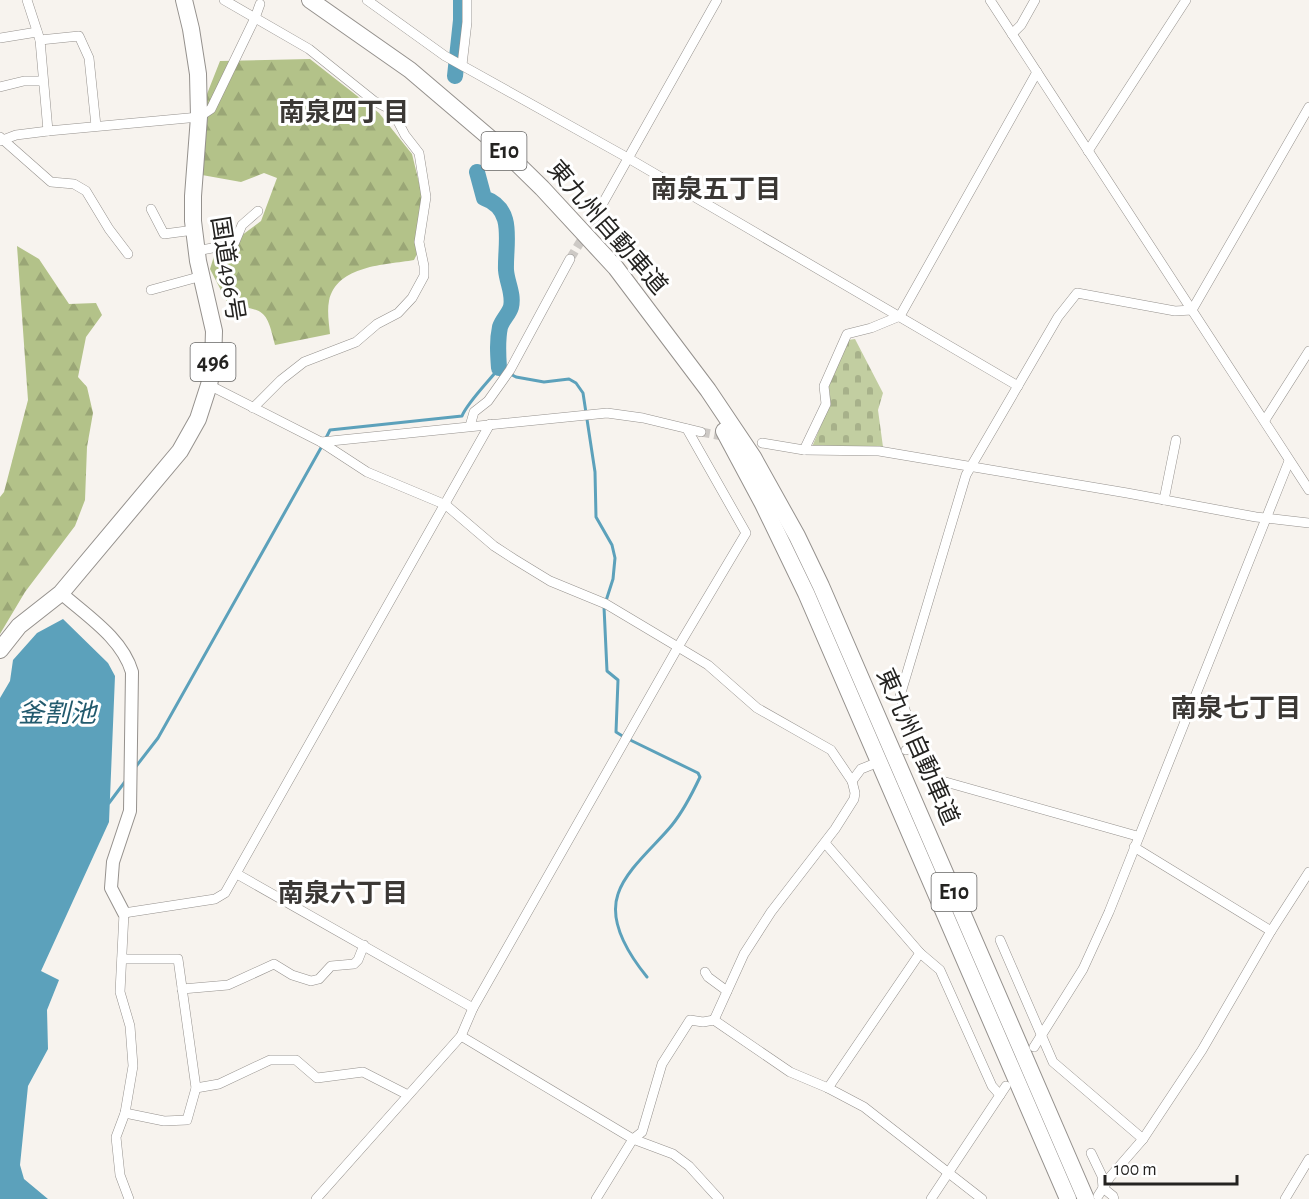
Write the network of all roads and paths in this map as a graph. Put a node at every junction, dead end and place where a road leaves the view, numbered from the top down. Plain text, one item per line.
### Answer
1 (27, 0) edge
2 (184, 0) edge
3 (224, 0) edge
4 (310, 0) edge
5 (367, 0) edge
6 (467, 0) edge
7 (717, 0) edge
8 (990, 0) edge
9 (1035, 0) edge
10 (1186, 0) edge
11 (260, 4) dead end
12 (255, 18) junction
13 (1012, 34) junction
14 (39, 36) junction
15 (0, 38) edge
16 (462, 65) junction
17 (1037, 72) junction
18 (43, 81) junction
19 (0, 87) edge
20 (1309, 107) edge
21 (198, 117) junction
22 (96, 126) junction
23 (48, 131) junction
24 (1, 139) edge
25 (1088, 151) junction
26 (628, 158) junction
27 (151, 209) dead end
28 (258, 211) dead end
29 (594, 219) tunnel mouth
30 (194, 230) junction
31 (196, 251) junction
32 (128, 254) dead end
33 (570, 259) tunnel mouth
34 (202, 276) junction
35 (151, 290) dead end
36 (1192, 310) junction
37 (900, 316) junction
38 (667, 335) junction
39 (1309, 351) edge
40 (209, 385) junction
41 (1018, 386) junction
42 (253, 408) junction
43 (1265, 420) junction
44 (490, 424) junction
45 (470, 426) junction
46 (687, 429) junction
47 (701, 432) tunnel mouth
48 (1176, 440) dead end
49 (321, 442) junction
50 (762, 443) dead end
51 (804, 450) junction
52 (1289, 461) junction
53 (971, 467) junction
54 (1309, 490) edge
55 (1164, 500) junction
56 (446, 504) junction
57 (1266, 517) junction
58 (1309, 523) edge
59 (61, 593) junction
60 (678, 647) junction
61 (0, 650) edge
62 (917, 743) junction
63 (906, 750) dead end
64 (870, 765) dead end
65 (852, 781) junction
66 (1137, 836) junction
67 (825, 843) junction
68 (1134, 847) junction
69 (1309, 872) edge
70 (237, 874) junction
71 (1306, 885) edge
72 (124, 913) junction
73 (1271, 931) junction
74 (1000, 940) dead end
75 (364, 945) junction
76 (920, 953) junction
77 (122, 959) junction
78 (705, 972) dead end
79 (182, 989) junction
80 (728, 991) junction
81 (473, 1008) junction
82 (714, 1020) junction
83 (1042, 1034) junction
84 (461, 1036) junction
85 (1034, 1047) dead end
86 (1006, 1086) dead end
87 (196, 1088) junction
88 (828, 1088) junction
89 (408, 1095) junction
90 (1000, 1095) junction
91 (125, 1113) junction
92 (633, 1139) junction
93 (1143, 1139) junction
94 (1091, 1153) dead end
95 (1309, 1159) edge
96 (949, 1174) junction
97 (1096, 1194) edge
98 (129, 1199) edge
99 (316, 1199) edge
100 (596, 1199) edge
101 (718, 1199) edge
102 (932, 1199) edge
103 (982, 1199) edge
104 (1068, 1199) edge
105 (1114, 1199) edge
106 (1285, 1199) edge

1 - 14 street
2 - 21 highway, 国道496号 / 496
3 - 12 street
4 - 38 highway, 東九州自動車道 / E10
5 - 16 street
6 - 16 street
7 - 26 street
8 - 13 street
9 - 13 street
10 - 25 street
11 - 12 street
12 - 21 street
12 - 42 street
13 - 17 street
14 - 15 street
14 - 18 street
14 - 22 street
16 - 26 street
17 - 25 street
17 - 37 street
18 - 19 street
18 - 23 street
20 - 36 street
21 - 22 street
21 - 30 highway, 国道496号 / 496
22 - 23 street
23 - 24 street
24 - 32 street
25 - 36 street
26 - 29 street
26 - 37 street
27 - 30 street
28 - 31 street
30 - 31 highway, 国道496号 / 496
31 - 34 highway, 国道496号 / 496
33 - 45 street
34 - 35 street
34 - 40 highway, 国道496号 / 496
36 - 41 street
36 - 43 street
37 - 41 street
37 - 51 street
38 - 97 highway, 東九州自動車道 / E10
38 - 104 highway, 東九州自動車道 / E10
39 - 43 street
40 - 42 street
40 - 59 highway, 国道496号 / 496
41 - 53 street
42 - 49 street
43 - 52 street
44 - 45 street
44 - 46 street
44 - 56 street
45 - 49 street
46 - 47 street
46 - 60 street
48 - 55 street
49 - 56 street
50 - 51 street
51 - 53 street
52 - 54 street
52 - 57 street
53 - 55 street
53 - 62 street
55 - 57 street
56 - 60 street
56 - 70 street
57 - 58 street
57 - 66 street
59 - 61 highway, 国道496号 / 496
59 - 72 street
60 - 65 street
60 - 81 street
62 - 63 street
62 - 66 street
64 - 65 street
65 - 67 street
66 - 68 street
67 - 76 street
67 - 80 street
68 - 73 street
68 - 83 street
69 - 71 street
70 - 72 street
70 - 75 street
71 - 73 street
72 - 77 street
73 - 93 street
74 - 83 street
75 - 79 street
75 - 81 street
76 - 88 street
76 - 90 street
77 - 79 street
77 - 91 street
78 - 80 street
79 - 87 street
80 - 82 street
81 - 84 street
82 - 88 street
82 - 92 street
83 - 85 street
83 - 93 street
84 - 89 street
84 - 92 street
86 - 90 street
87 - 89 street
87 - 91 street
88 - 96 street
89 - 99 street
90 - 96 street
91 - 98 street
92 - 100 street
92 - 101 street
93 - 97 street
94 - 97 street
95 - 106 street
96 - 102 street
96 - 103 street
97 - 105 street

